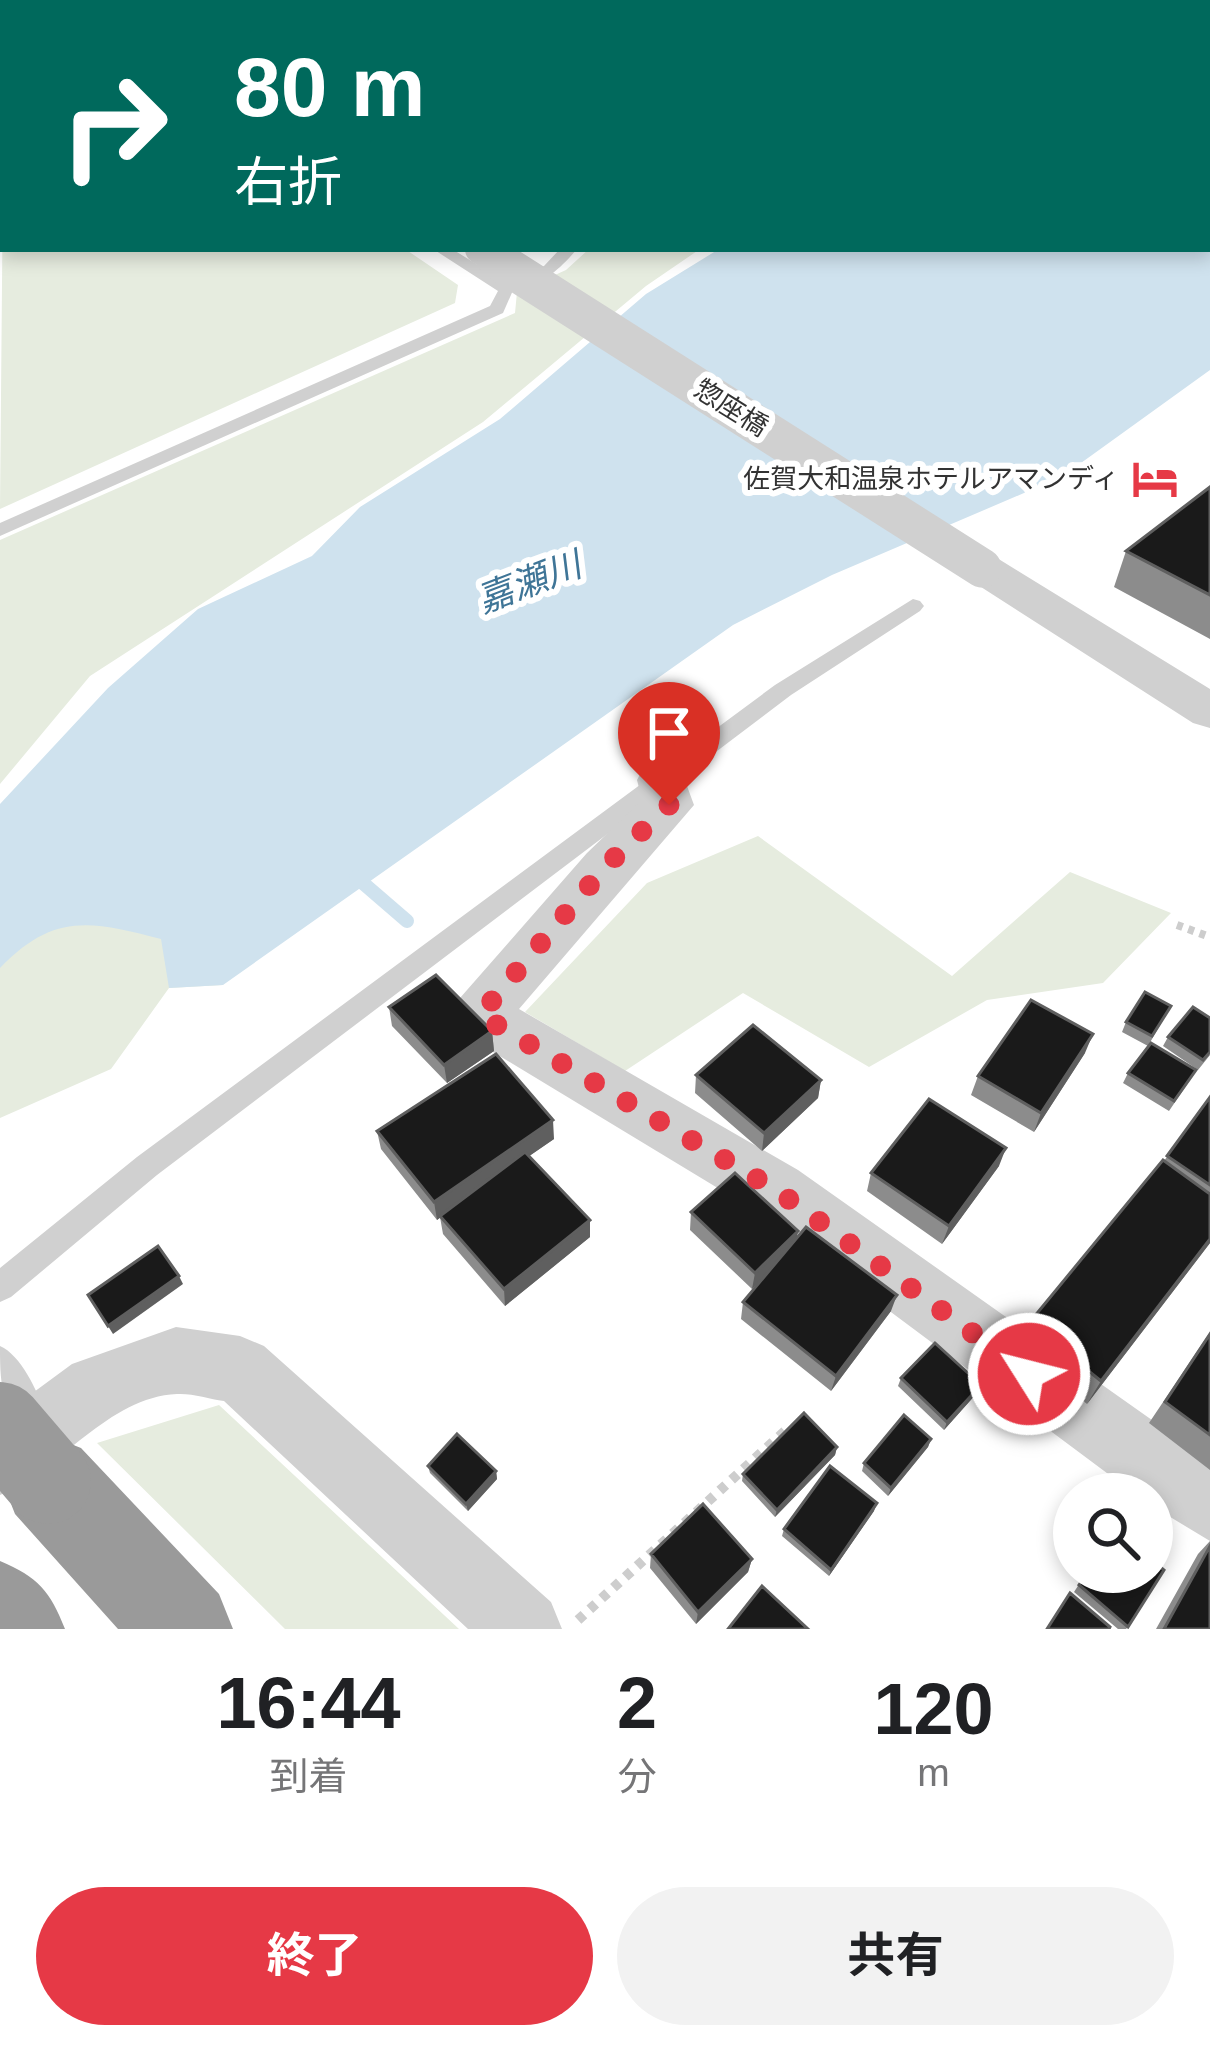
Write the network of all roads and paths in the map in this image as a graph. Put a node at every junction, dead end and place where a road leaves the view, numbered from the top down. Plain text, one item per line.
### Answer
1 (447, 252) edge
2 (485, 252) edge
3 (566, 252) edge
4 (507, 290) junction
5 (0, 530) edge
6 (913, 606) dead end
7 (1210, 711) edge
8 (662, 780) junction
9 (1177, 926) dead end
10 (1210, 937) edge
11 (0, 1288) edge
12 (0, 1362) edge
13 (785, 1430) edge
14 (22, 1450) edge
15 (1210, 1505) edge
16 (0, 1610) edge
17 (16, 1629) edge
18 (184, 1629) edge
19 (524, 1629) edge
20 (568, 1629) edge

1 - 4 lane
2 - 7 street, 惣座橋, bridge
3 - 4 lane
4 - 5 lane
6 - 8 lane
8 - 11 lane
8 - 15 street
9 - 10 path
12 - 14 lane
13 - 20 path
14 - 18 highway
14 - 19 street
16 - 17 highway

